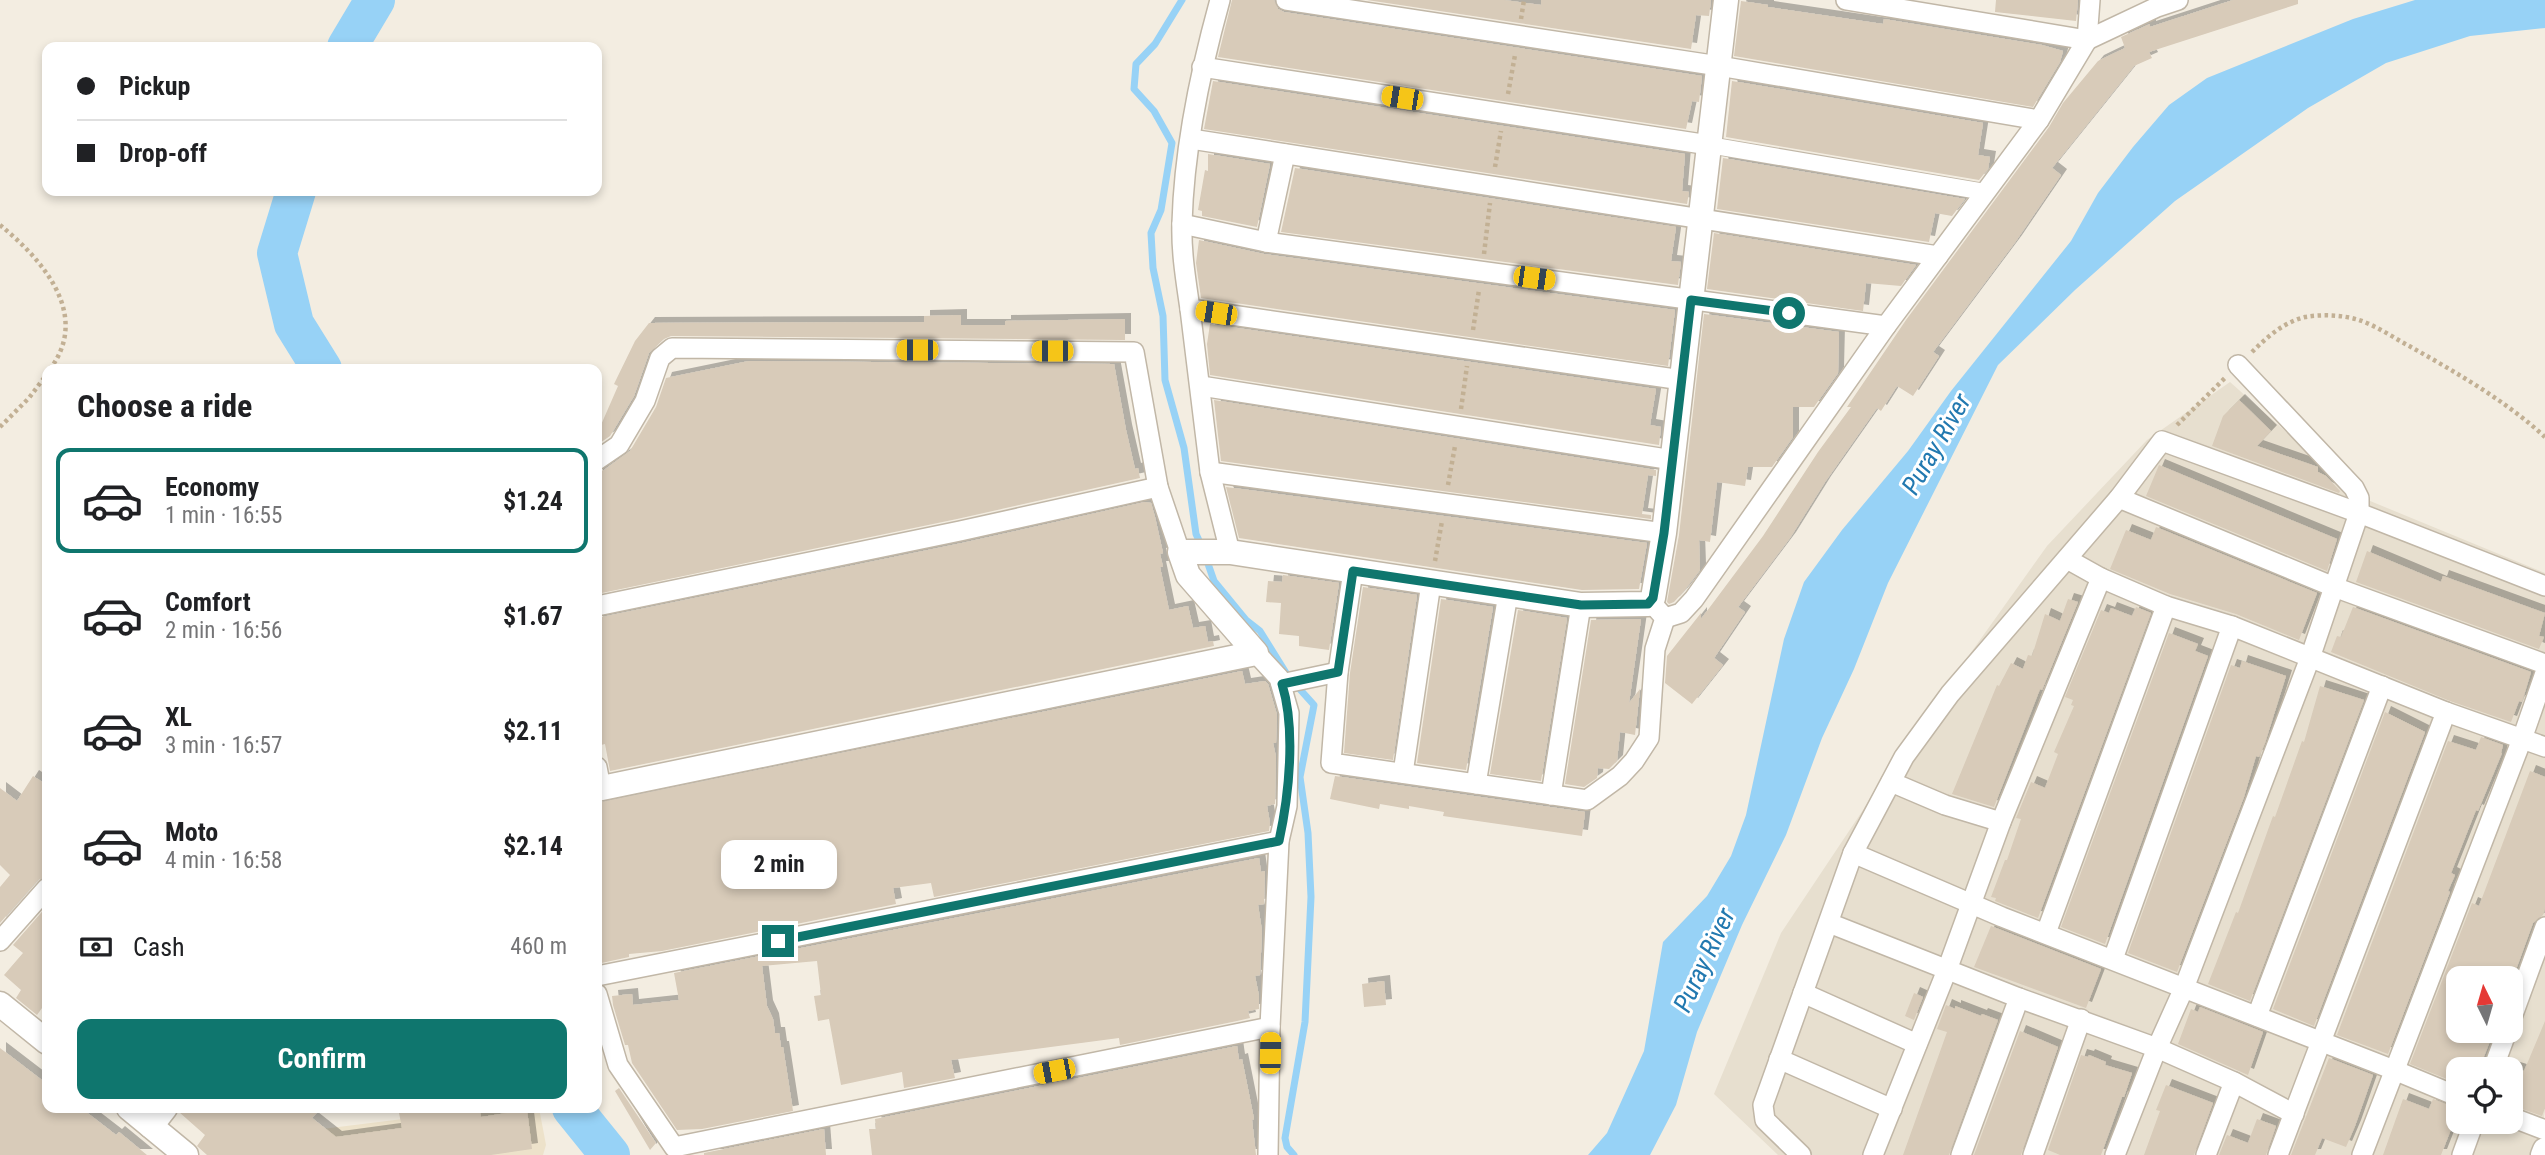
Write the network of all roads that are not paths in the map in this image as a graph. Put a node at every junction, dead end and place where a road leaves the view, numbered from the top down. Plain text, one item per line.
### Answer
1 (1220, 0) edge
2 (1286, 0) edge
3 (1726, 0) edge
4 (1846, 0) edge
5 (2090, 0) edge
6 (2178, 0) edge
7 (2087, 40) junction
8 (1202, 66) junction
9 (1719, 66) junction
10 (2039, 120) junction
11 (1191, 139) junction
12 (1709, 145) junction
13 (1286, 155) junction
14 (1985, 192) junction
15 (1700, 220) junction
16 (1182, 224) junction
17 (1266, 242) junction
18 (1938, 256) junction
19 (1691, 300) junction
20 (1190, 309) junction
21 (1886, 326) junction
22 (2238, 365) road end
23 (1682, 380) junction
24 (1201, 386) junction
25 (602, 457) edge
26 (1673, 460) junction
27 (1210, 472) junction
28 (1158, 486) junction
29 (2119, 498) junction
30 (2359, 513) junction
31 (1664, 533) junction
32 (1205, 552) junction
33 (2067, 559) junction
34 (1353, 571) junction
35 (2101, 578) junction
36 (1431, 583) junction
37 (2545, 586) edge
38 (2334, 587) junction
39 (1508, 594) junction
40 (602, 605) edge
41 (1581, 605) junction
42 (2166, 606) junction
43 (1658, 610) junction
44 (2232, 626) junction
45 (1256, 653) junction
46 (2309, 658) junction
47 (2545, 664) edge
48 (1338, 672) junction
49 (2545, 673) edge
50 (1286, 683) junction
51 (2382, 686) junction
52 (2446, 712) junction
53 (2522, 739) junction
54 (2545, 747) edge
55 (1403, 774) junction
56 (602, 780) edge
57 (1891, 782) junction
58 (1476, 784) junction
59 (1551, 795) junction
60 (2001, 822) junction
61 (1279, 841) junction
62 (1853, 853) junction
63 (42, 894) edge
64 (1970, 903) junction
65 (1829, 923) junction
66 (2545, 927) edge
67 (2046, 933) junction
68 (0, 941) edge
69 (2113, 960) junction
70 (1947, 970) junction
71 (602, 975) edge
72 (2524, 984) edge
73 (2184, 988) junction
74 (1803, 993) junction
75 (2019, 998) junction
76 (0, 1004) edge
77 (602, 1011) edge
78 (2257, 1016) junction
79 (2081, 1019) junction
80 (1270, 1027) junction
81 (42, 1038) edge
82 (2321, 1043) junction
83 (1917, 1044) junction
84 (2157, 1048) junction
85 (1779, 1059) junction
86 (2395, 1070) junction
87 (2234, 1082) junction
88 (2446, 1092) edge
89 (1892, 1109) junction
90 (2294, 1114) junction
91 (158, 1117) edge
92 (2523, 1122) edge
93 (2545, 1130) edge
94 (2470, 1134) edge
95 (677, 1151) edge
96 (186, 1155) edge
97 (1268, 1155) edge
98 (1801, 1155) edge
99 (1873, 1155) edge
100 (1961, 1155) edge
101 (2033, 1155) edge
102 (2115, 1155) edge
103 (2206, 1155) edge
104 (2278, 1155) edge
105 (2362, 1155) edge
106 (2462, 1155) edge

1 - 8 street
2 - 9 street
3 - 9 street
4 - 7 street
5 - 7 street
6 - 7 street
7 - 10 street
8 - 11 street
8 - 12 street
9 - 10 street
9 - 12 street
10 - 14 street
11 - 13 street
11 - 16 street
12 - 14 street
12 - 15 street
13 - 15 street
13 - 17 street
14 - 18 street
15 - 18 street
15 - 19 street
16 - 17 street
16 - 20 street
17 - 19 street
18 - 21 street
19 - 21 street
19 - 23 street
20 - 23 street
20 - 24 street
21 - 43 street
22 - 30 street
23 - 26 street
24 - 26 street
24 - 27 street
25 - 28 street
26 - 31 street
27 - 31 street
27 - 32 street
28 - 32 street
28 - 40 street
29 - 30 street
29 - 33 street
29 - 38 street
30 - 37 street
30 - 38 street
31 - 43 street
32 - 34 street
32 - 45 street
33 - 35 street
33 - 57 street
34 - 36 street
34 - 48 street
35 - 42 street
35 - 60 street
36 - 39 street
36 - 55 street
38 - 46 street
38 - 47 street
39 - 41 street
39 - 58 street
41 - 43 street
41 - 59 street
42 - 44 street
42 - 67 street
43 - 59 street
44 - 46 street
44 - 69 street
45 - 50 street
45 - 56 street
46 - 51 street
46 - 73 street
48 - 50 street
48 - 55 street
49 - 53 street
50 - 61 street
51 - 52 street
51 - 78 street
52 - 53 street
52 - 82 street
53 - 54 street
53 - 86 street
55 - 58 street
57 - 60 street
57 - 62 street
58 - 59 street
60 - 64 street
61 - 71 street
61 - 80 street
62 - 64 street
62 - 65 street
63 - 68 street
64 - 67 street
64 - 70 street
65 - 70 street
65 - 74 street
66 - 72 street
67 - 69 street
69 - 73 street
70 - 75 street
70 - 83 street
73 - 78 street
73 - 84 street
74 - 83 street
74 - 85 street
75 - 79 street
75 - 100 street
76 - 81 street
77 - 95 street
78 - 82 street
79 - 84 street
79 - 101 street
80 - 95 street
80 - 97 street
82 - 86 street
82 - 90 street
83 - 89 street
84 - 87 street
84 - 102 street
85 - 89 street
85 - 98 street
86 - 88 street
86 - 105 street
87 - 90 street
87 - 103 street
89 - 99 street
90 - 104 street
91 - 96 street
92 - 93 street
94 - 106 street

